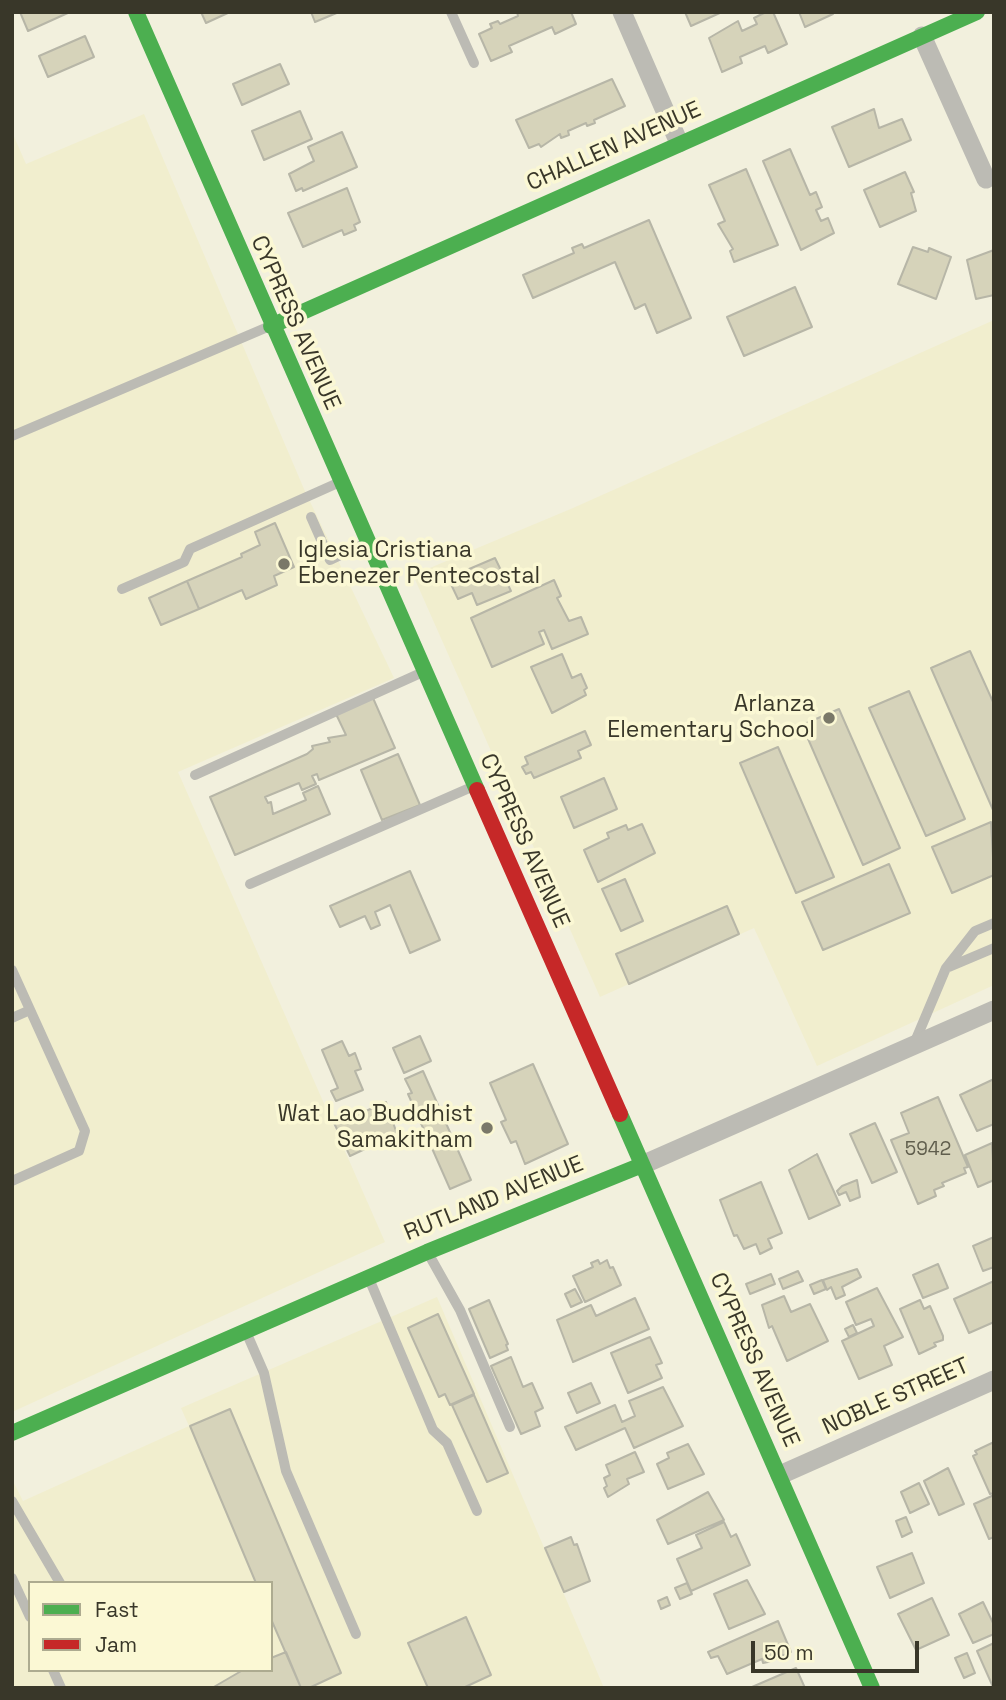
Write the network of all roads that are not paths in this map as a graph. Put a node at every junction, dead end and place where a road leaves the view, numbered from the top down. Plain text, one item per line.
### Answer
1 (136, 12) edge
2 (451, 12) edge
3 (622, 12) edge
4 (977, 12) edge
5 (922, 36) junction
6 (474, 63) dead end
7 (679, 143) junction
8 (985, 179) dead end
9 (271, 326) junction
10 (12, 436) edge
11 (341, 482) junction
12 (311, 517) dead end
13 (367, 543) junction
14 (122, 589) dead end
15 (424, 672) junction
16 (195, 775) dead end
17 (474, 786) junction
18 (250, 884) dead end
19 (994, 923) edge
20 (994, 948) edge
21 (946, 968) junction
22 (12, 970) edge
23 (30, 1010) junction
24 (994, 1010) edge
25 (12, 1018) edge
26 (914, 1044) junction
27 (642, 1165) junction
28 (12, 1181) edge
29 (427, 1252) junction
30 (368, 1277) junction
31 (246, 1331) junction
32 (994, 1380) edge
33 (510, 1427) dead end
34 (12, 1433) edge
35 (780, 1475) junction
36 (12, 1501) edge
37 (477, 1511) dead end
38 (12, 1578) edge
39 (59, 1581) edge
40 (28, 1613) edge
41 (356, 1634) dead end
42 (54, 1672) edge
43 (61, 1688) edge
44 (872, 1688) edge

1 - 9 street, CYPRESS AVENUE
2 - 6 lane
3 - 7 street
4 - 5 street, CHALLEN AVENUE
5 - 7 street, CHALLEN AVENUE
5 - 8 street
7 - 9 street, CHALLEN AVENUE
9 - 10 lane
9 - 11 street, CYPRESS AVENUE
11 - 13 street, CYPRESS AVENUE
11 - 14 lane
12 - 13 lane
13 - 15 street, CYPRESS AVENUE
15 - 16 lane
15 - 17 street, CYPRESS AVENUE
17 - 18 lane
17 - 27 street, CYPRESS AVENUE
19 - 21 lane
20 - 21 lane
21 - 26 lane
22 - 23 lane
23 - 25 lane
23 - 28 lane
24 - 26 street, RUTLAND AVENUE
26 - 27 street, RUTLAND AVENUE
27 - 29 street, RUTLAND AVENUE
27 - 35 street, CYPRESS AVENUE
29 - 30 street, RUTLAND AVENUE
29 - 33 lane
30 - 31 street, RUTLAND AVENUE
30 - 37 lane
31 - 34 street, RUTLAND AVENUE
31 - 41 lane
32 - 35 street, NOBLE STREET
35 - 44 street, CYPRESS AVENUE
36 - 39 lane
38 - 40 lane
42 - 43 lane

